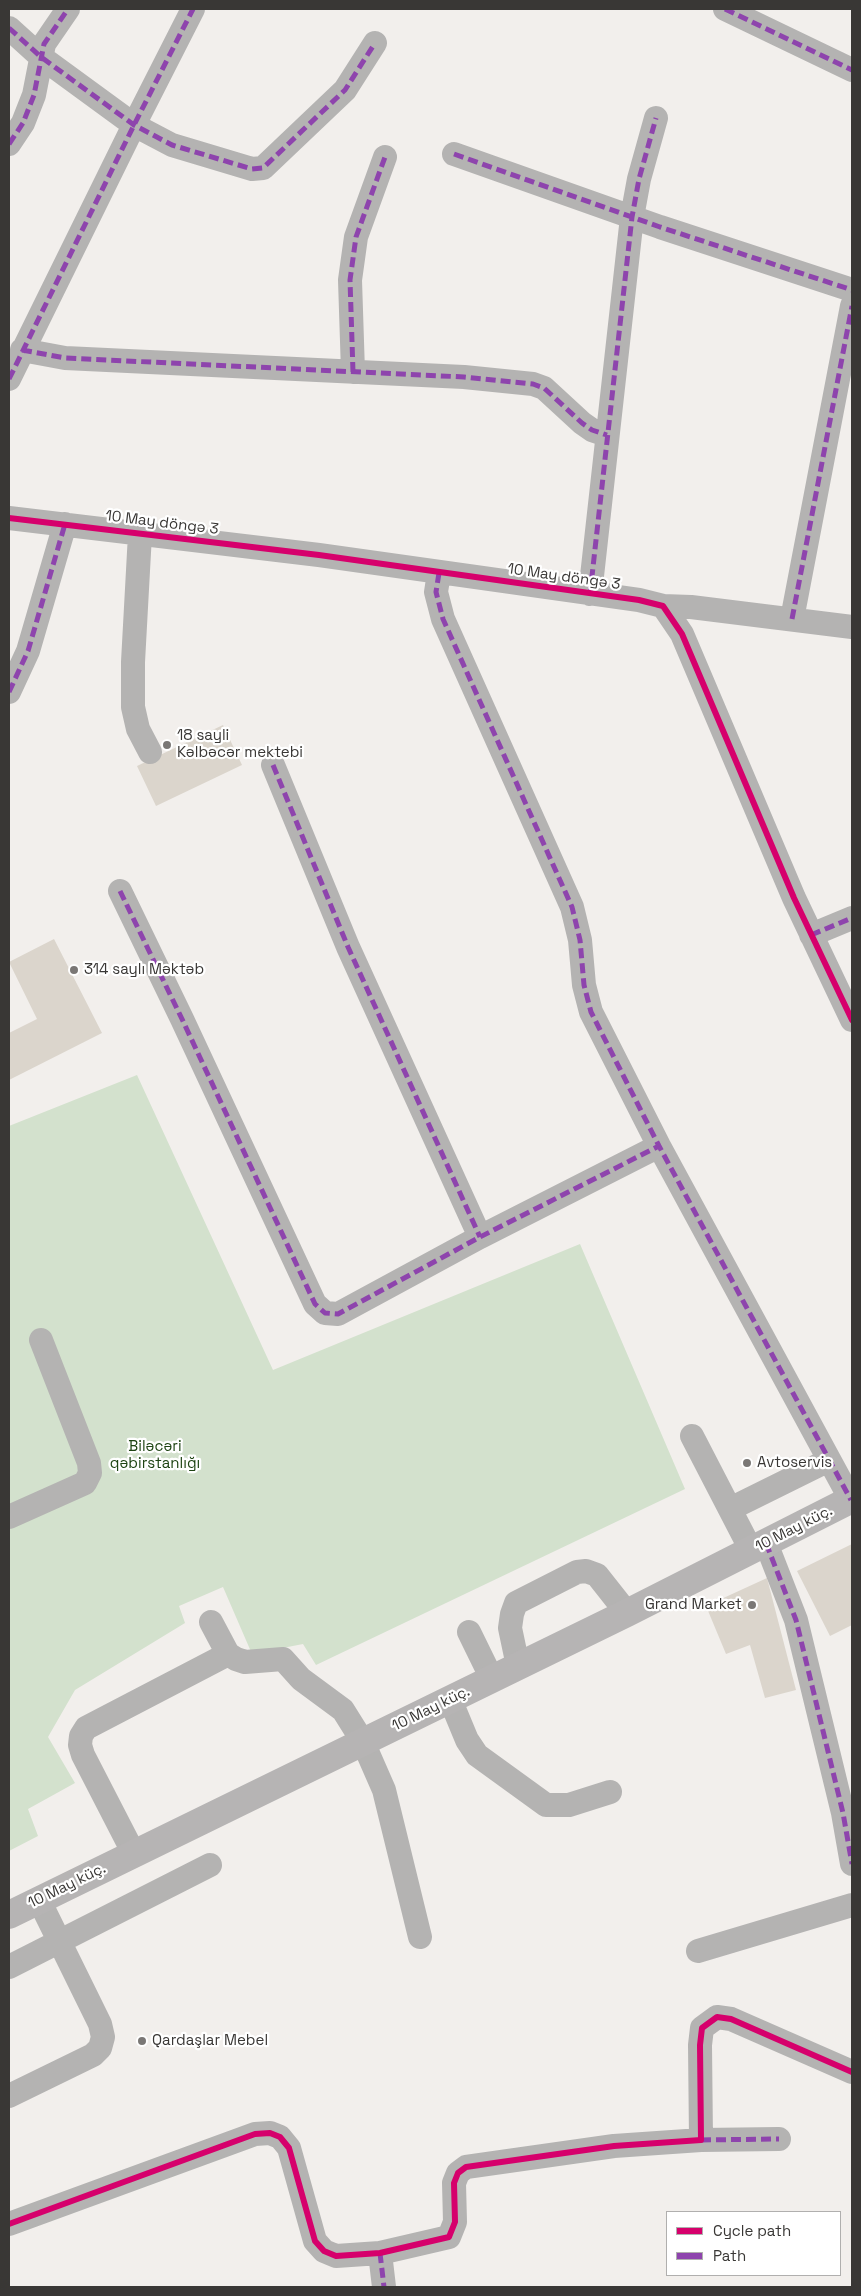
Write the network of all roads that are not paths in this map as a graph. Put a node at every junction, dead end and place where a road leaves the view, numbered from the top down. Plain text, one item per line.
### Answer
1 (68, 9) edge
2 (193, 9) edge
3 (725, 9) edge
4 (9, 28) edge
5 (375, 43) dead end
6 (41, 57) junction
7 (852, 70) edge
8 (656, 118) dead end
9 (134, 124) junction
10 (9, 144) edge
11 (454, 154) dead end
12 (385, 157) dead end
13 (632, 217) junction
14 (852, 290) edge
15 (852, 306) edge
16 (22, 350) junction
17 (353, 372) junction
18 (9, 379) edge
19 (607, 435) junction
20 (9, 518) edge
21 (65, 524) junction
22 (140, 534) junction
23 (439, 573) junction
24 (590, 594) junction
25 (663, 606) junction
26 (792, 619) junction
27 (852, 627) edge
28 (9, 692) edge
29 (150, 752) dead end
30 (273, 765) dead end
31 (120, 891) dead end
32 (852, 918) edge
33 (811, 935) junction
34 (852, 1020) edge
35 (660, 1146) junction
36 (480, 1237) junction
37 (41, 1340) dead end
38 (692, 1436) dead end
39 (829, 1460) junction
40 (851, 1500) edge
41 (730, 1509) junction
42 (9, 1518) edge
43 (759, 1547) junction
44 (627, 1613) junction
45 (211, 1622) dead end
46 (469, 1632) dead end
47 (228, 1654) junction
48 (518, 1666) junction
49 (492, 1679) junction
50 (450, 1699) junction
51 (363, 1742) junction
52 (610, 1792) dead end
53 (848, 1812) edge
54 (134, 1854) junction
55 (852, 1864) edge
56 (210, 1865) dead end
57 (852, 1905) edge
58 (18, 1906) edge
59 (420, 1937) dead end
60 (59, 1942) junction
61 (698, 1951) dead end
62 (9, 1967) edge
63 (852, 2072) edge
64 (9, 2096) edge
65 (779, 2139) dead end
66 (701, 2140) junction
67 (9, 2224) edge
68 (380, 2253) junction
69 (384, 2287) edge

1 - 6 street
2 - 9 street
3 - 7 street
4 - 6 street
5 - 9 street
6 - 9 street
6 - 10 street
8 - 13 street
9 - 16 street
11 - 13 street
12 - 17 street
13 - 14 street
13 - 19 street
15 - 26 street
16 - 17 street
16 - 18 street
17 - 19 street
19 - 24 street
20 - 21 street, 10 May döngə 3
21 - 22 street, 10 May döngə 3
21 - 28 street
22 - 23 street, 10 May döngə 3
22 - 29 street
23 - 24 street, 10 May döngə 3
23 - 35 street
24 - 25 street, 10 May döngə 3
25 - 26 street, 10 May döngə 3
25 - 33 street
26 - 27 street, 10 May döngə 3
30 - 36 street
31 - 36 street
32 - 33 street
33 - 34 street
35 - 36 street
35 - 39 street
37 - 42 street
38 - 41 street
39 - 40 street
39 - 41 street
40 - 43 main road, 10 May küç.
41 - 43 street
43 - 44 main road, 10 May küç.
43 - 53 street
44 - 48 main road, 10 May küç.
44 - 48 street
45 - 47 street
46 - 49 street
47 - 51 street
47 - 54 street
48 - 49 main road, 10 May küç.
49 - 50 main road, 10 May küç.
50 - 51 main road, 10 May küç.
50 - 52 street
51 - 54 main road, 10 May küç.
51 - 59 street
53 - 55 street
54 - 58 main road, 10 May küç.
56 - 60 street
57 - 61 street
58 - 60 street
60 - 62 street
60 - 64 street
63 - 66 street
65 - 66 street
66 - 68 street
67 - 68 street
68 - 69 street

